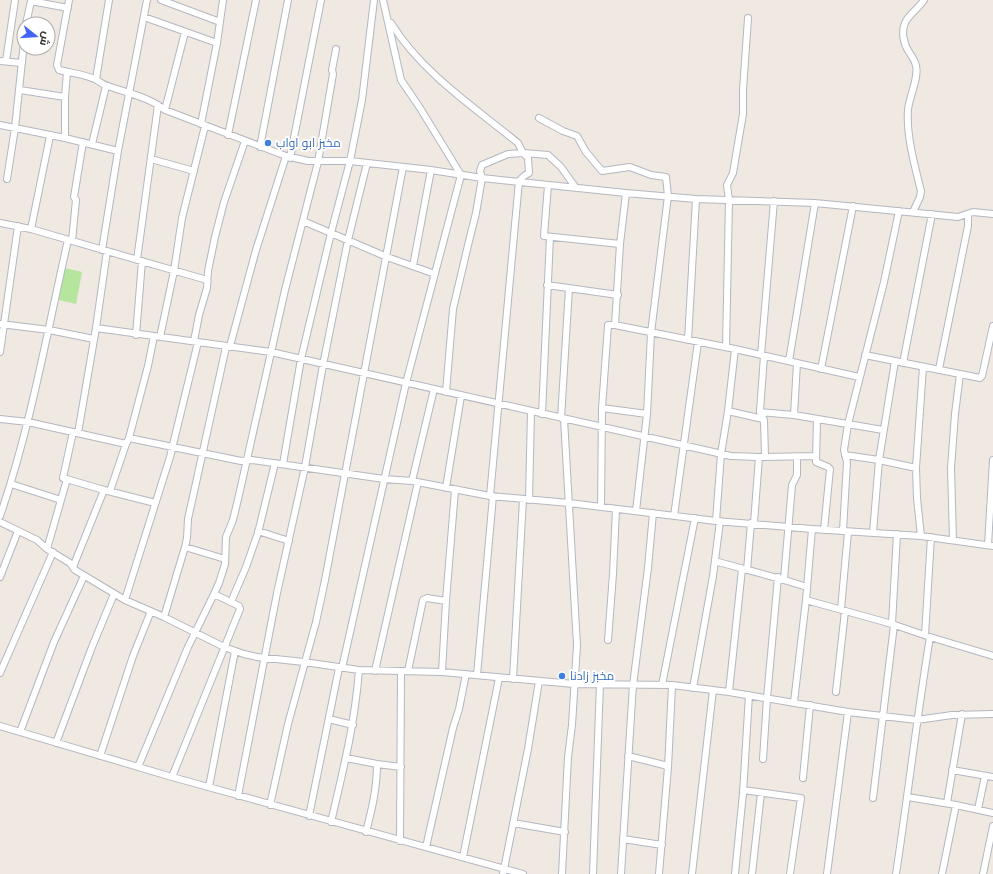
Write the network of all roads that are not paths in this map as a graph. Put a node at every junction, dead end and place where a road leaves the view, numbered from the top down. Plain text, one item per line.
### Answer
1 (15, 0) edge
2 (69, 0) edge
3 (109, 0) edge
4 (148, 0) edge
5 (161, 0) edge
6 (223, 0) edge
7 (256, 0) edge
8 (288, 0) edge
9 (322, 0) edge
10 (374, 0) edge
11 (383, 0) edge
12 (924, 0) edge
13 (48, 2) edge
14 (68, 8) junction
15 (28, 16) edge
16 (144, 17) junction
17 (748, 18) dead end
18 (389, 20) junction
19 (220, 22) junction
20 (185, 32) junction
21 (217, 43) junction
22 (336, 49) dead end
23 (23, 56) edge
24 (3, 61) edge
25 (22, 63) junction
26 (67, 72) junction
27 (96, 79) junction
28 (106, 86) junction
29 (20, 90) junction
30 (130, 93) junction
31 (65, 97) junction
32 (158, 105) junction
33 (164, 110) junction
34 (539, 118) dead end
35 (0, 125) edge
36 (203, 125) junction
37 (15, 128) junction
38 (228, 135) junction
39 (50, 136) junction
40 (65, 138) junction
41 (245, 141) junction
42 (83, 142) junction
43 (92, 144) junction
44 (260, 147) junction
45 (118, 151) junction
46 (523, 153) junction
47 (288, 157) junction
48 (151, 159) junction
49 (350, 161) junction
50 (318, 162) junction
51 (367, 163) junction
52 (403, 167) junction
53 (431, 170) junction
54 (194, 171) junction
55 (461, 175) junction
56 (482, 178) junction
57 (7, 179) dead end
58 (519, 182) junction
59 (548, 184) junction
60 (576, 188) junction
61 (626, 193) junction
62 (668, 196) junction
63 (696, 199) junction
64 (729, 200) junction
65 (774, 201) junction
66 (815, 203) junction
67 (853, 206) junction
68 (899, 211) junction
69 (914, 212) junction
70 (932, 214) junction
71 (968, 214) junction
72 (993, 214) edge
73 (303, 221) junction
74 (0, 223) edge
75 (18, 226) junction
76 (31, 229) junction
77 (331, 232) junction
78 (550, 237) junction
79 (70, 240) junction
80 (348, 240) junction
81 (620, 244) junction
82 (104, 250) junction
83 (387, 257) junction
84 (139, 261) junction
85 (413, 266) junction
86 (174, 272) junction
87 (435, 274) junction
88 (207, 280) junction
89 (547, 285) junction
90 (569, 288) junction
91 (618, 295) junction
92 (2, 324) edge
93 (615, 325) junction
94 (993, 326) edge
95 (96, 328) junction
96 (49, 330) junction
97 (651, 333) junction
98 (136, 335) junction
99 (157, 337) junction
100 (94, 339) junction
101 (688, 340) junction
102 (196, 341) junction
103 (698, 342) junction
104 (228, 346) junction
105 (726, 347) junction
106 (735, 349) junction
107 (0, 352) edge
108 (271, 352) junction
109 (762, 355) junction
110 (865, 355) junction
111 (301, 359) junction
112 (895, 361) junction
113 (789, 362) junction
114 (903, 363) junction
115 (797, 364) junction
116 (323, 365) junction
117 (923, 366) junction
118 (821, 369) junction
119 (939, 369) junction
120 (365, 374) junction
121 (960, 374) junction
122 (859, 377) junction
123 (406, 383) junction
124 (434, 389) junction
125 (446, 392) junction
126 (461, 396) junction
127 (498, 404) junction
128 (602, 408) junction
129 (728, 411) junction
130 (532, 412) junction
131 (760, 412) junction
132 (542, 414) junction
133 (647, 414) junction
134 (794, 415) junction
135 (562, 418) junction
136 (0, 419) edge
137 (763, 419) junction
138 (817, 419) junction
139 (28, 422) junction
140 (848, 424) junction
141 (602, 427) junction
142 (883, 430) junction
143 (76, 433) junction
144 (645, 436) junction
145 (128, 441) junction
146 (684, 445) junction
147 (172, 447) junction
148 (203, 454) junction
149 (721, 454) junction
150 (845, 455) junction
151 (816, 456) junction
152 (762, 457) junction
153 (798, 457) junction
154 (879, 460) junction
155 (993, 460) edge
156 (247, 461) junction
157 (275, 463) junction
158 (283, 464) junction
159 (305, 467) junction
160 (916, 468) junction
161 (345, 473) junction
162 (67, 479) junction
163 (384, 479) junction
164 (415, 482) junction
165 (11, 484) junction
166 (446, 488) junction
167 (455, 490) junction
168 (107, 491) junction
169 (492, 496) junction
170 (61, 500) junction
171 (526, 500) junction
172 (155, 503) junction
173 (569, 503) junction
174 (601, 507) junction
175 (616, 509) junction
176 (636, 511) junction
177 (653, 513) junction
178 (0, 516) edge
179 (674, 516) junction
180 (695, 518) junction
181 (718, 521) junction
182 (0, 522) edge
183 (752, 523) junction
184 (788, 527) junction
185 (812, 529) junction
186 (824, 530) junction
187 (18, 531) junction
188 (258, 531) junction
189 (846, 531) junction
190 (873, 533) junction
191 (897, 534) junction
192 (922, 536) junction
193 (931, 537) junction
194 (953, 540) junction
195 (289, 541) junction
196 (991, 545) edge
197 (185, 547) junction
198 (50, 551) junction
199 (226, 560) junction
200 (715, 561) junction
201 (73, 567) junction
202 (745, 570) junction
203 (84, 576) junction
204 (0, 577) edge
205 (781, 578) junction
206 (807, 587) junction
207 (114, 594) junction
208 (214, 594) junction
209 (125, 600) junction
210 (806, 600) junction
211 (446, 601) junction
212 (231, 602) junction
213 (843, 610) junction
214 (150, 611) junction
215 (164, 617) junction
216 (893, 624) junction
217 (195, 632) junction
218 (927, 636) junction
219 (608, 640) dead end
220 (224, 647) junction
221 (235, 651) junction
222 (993, 656) edge
223 (265, 658) junction
224 (304, 662) junction
225 (341, 668) junction
226 (359, 670) junction
227 (376, 671) junction
228 (400, 671) junction
229 (408, 671) junction
230 (442, 672) junction
231 (0, 673) edge
232 (466, 674) junction
233 (477, 675) junction
234 (499, 678) junction
235 (513, 679) junction
236 (539, 681) junction
237 (574, 684) junction
238 (600, 684) junction
239 (633, 685) junction
240 (662, 685) junction
241 (672, 685) junction
242 (693, 688) junction
243 (713, 690) junction
244 (729, 692) junction
245 (836, 692) dead end
246 (748, 695) junction
247 (766, 698) junction
248 (794, 702) junction
249 (810, 705) junction
250 (848, 712) junction
251 (962, 714) junction
252 (993, 714) edge
253 (883, 715) junction
254 (329, 719) junction
255 (917, 720) junction
256 (353, 725) junction
257 (0, 726) edge
258 (20, 732) junction
259 (56, 743) junction
260 (100, 756) junction
261 (628, 756) junction
262 (346, 758) junction
263 (763, 759) dead end
264 (377, 764) junction
265 (138, 767) junction
266 (401, 767) junction
267 (668, 768) junction
268 (952, 770) junction
269 (985, 776) junction
270 (993, 777) edge
271 (172, 778) junction
272 (803, 778) dead end
273 (209, 788) junction
274 (743, 790) junction
275 (761, 793) junction
276 (238, 796) junction
277 (908, 797) junction
278 (873, 798) dead end
279 (947, 803) junction
280 (956, 804) junction
281 (270, 805) junction
282 (978, 809) junction
283 (993, 813) edge
284 (309, 816) junction
285 (331, 822) junction
286 (513, 823) junction
287 (993, 826) edge
288 (366, 832) junction
289 (564, 832) junction
290 (623, 839) junction
291 (400, 840) junction
292 (662, 845) junction
293 (426, 847) junction
294 (463, 857) junction
295 (504, 871) edge
296 (523, 874) edge
297 (562, 874) edge
298 (593, 874) edge
299 (621, 874) edge
300 (659, 874) edge
301 (692, 874) edge
302 (735, 874) edge
303 (752, 874) edge
304 (790, 874) edge
305 (827, 874) edge
306 (896, 874) edge
307 (942, 874) edge
308 (983, 874) edge

1 - 24 street
2 - 14 street
3 - 27 street
4 - 16 street
5 - 19 street
6 - 19 street
7 - 38 street
8 - 44 street
9 - 47 street
10 - 49 street
11 - 18 street
12 - 69 street
13 - 14 street
13 - 15 street
14 - 26 street
16 - 20 street
16 - 30 street
17 - 64 street
18 - 46 street
18 - 55 street
19 - 21 street
20 - 21 street
20 - 33 street
21 - 36 street
22 - 50 street
23 - 25 street
24 - 25 street
25 - 29 street
26 - 27 street
26 - 31 street
27 - 28 street
28 - 30 street
28 - 43 street
29 - 31 street
29 - 37 street
30 - 32 street
30 - 45 street
31 - 40 street
32 - 33 street
32 - 48 street
33 - 36 street
34 - 62 street
35 - 37 street
36 - 38 street
36 - 54 street
37 - 39 street
37 - 57 street
38 - 41 street
39 - 40 street
39 - 76 street
40 - 42 street
41 - 44 street
41 - 88 street
42 - 43 street
42 - 79 street
43 - 45 street
44 - 47 street
45 - 82 street
46 - 56 street
46 - 58 street
46 - 60 street
47 - 50 street
47 - 104 street
48 - 54 street
48 - 84 street
49 - 50 street
49 - 51 street
49 - 77 street
50 - 73 street
51 - 52 street
51 - 80 street
52 - 53 street
52 - 83 street
53 - 55 street
53 - 85 street
54 - 86 street
55 - 56 street
55 - 87 street
56 - 58 street
56 - 125 street
58 - 59 street
58 - 127 street
59 - 60 street
59 - 78 street
60 - 61 street
61 - 62 street
61 - 81 street
62 - 63 street
62 - 97 street
63 - 64 street
63 - 101 street
64 - 65 street
64 - 105 street
65 - 66 street
65 - 109 street
66 - 67 street
66 - 113 street
67 - 68 street
67 - 118 street
68 - 69 street
68 - 110 street
69 - 70 street
70 - 71 street
70 - 114 street
71 - 72 street
71 - 119 street
73 - 77 street
73 - 108 street
74 - 75 street
75 - 76 street
75 - 92 street
76 - 79 street
77 - 80 street
77 - 111 street
78 - 81 street
78 - 89 street
79 - 82 street
79 - 96 street
80 - 83 street
80 - 116 street
81 - 91 street
82 - 84 street
82 - 95 street
83 - 85 street
83 - 120 street
84 - 86 street
84 - 98 street
85 - 87 street
86 - 88 street
86 - 99 street
87 - 123 street
88 - 102 street
89 - 90 street
89 - 132 street
90 - 91 street
90 - 135 street
91 - 93 street
92 - 96 street
92 - 107 street
93 - 97 street
93 - 128 street
94 - 121 street
95 - 98 street
95 - 100 street
96 - 100 street
96 - 139 street
97 - 101 street
97 - 133 street
98 - 99 street
99 - 102 street
99 - 145 street
100 - 143 street
101 - 103 street
102 - 104 street
102 - 147 street
103 - 105 street
103 - 146 street
104 - 108 street
104 - 148 street
105 - 106 street
106 - 109 street
106 - 129 street
108 - 111 street
108 - 156 street
109 - 113 street
109 - 131 street
110 - 112 street
110 - 122 street
111 - 116 street
111 - 158 street
112 - 114 street
112 - 142 street
113 - 115 street
114 - 117 street
115 - 118 street
115 - 134 street
116 - 120 street
116 - 159 street
117 - 119 street
117 - 160 street
118 - 122 street
119 - 121 street
120 - 123 street
120 - 161 street
121 - 194 street
122 - 140 street
123 - 124 street
123 - 163 street
124 - 125 street
124 - 164 street
125 - 126 street
126 - 127 street
126 - 166 street
127 - 130 street
127 - 169 street
128 - 133 street
128 - 141 street
129 - 137 street
129 - 149 street
130 - 132 street
130 - 171 street
131 - 134 street
131 - 137 street
132 - 135 street
133 - 144 street
134 - 138 street
135 - 141 street
135 - 173 street
136 - 139 street
137 - 152 street
138 - 140 street
138 - 151 street
139 - 143 street
139 - 165 street
140 - 142 street
140 - 150 street
141 - 144 street
141 - 174 street
142 - 154 street
143 - 145 street
143 - 162 street
144 - 146 street
144 - 176 street
145 - 147 street
145 - 168 street
146 - 149 street
146 - 179 street
147 - 148 street
147 - 172 street
148 - 156 street
148 - 197 street
149 - 152 street
149 - 181 street
150 - 154 street
150 - 189 street
151 - 153 street
151 - 186 street
152 - 153 street
152 - 183 street
153 - 184 street
154 - 160 street
154 - 190 street
155 - 196 street
156 - 157 street
156 - 199 street
157 - 158 street
157 - 188 street
158 - 159 street
159 - 161 street
159 - 195 street
160 - 192 street
161 - 163 street
161 - 224 street
162 - 168 street
162 - 170 street
163 - 164 street
163 - 225 street
164 - 166 street
164 - 227 street
165 - 170 street
165 - 178 street
166 - 167 street
167 - 169 street
167 - 211 street
168 - 172 street
168 - 201 street
169 - 171 street
169 - 233 street
170 - 198 street
171 - 173 street
171 - 235 street
172 - 209 street
173 - 174 street
173 - 237 street
174 - 175 street
175 - 176 street
175 - 219 street
176 - 177 street
177 - 179 street
177 - 239 street
179 - 180 street
180 - 181 street
180 - 240 street
181 - 183 street
181 - 200 street
182 - 187 street
183 - 184 street
183 - 202 street
184 - 185 street
184 - 205 street
185 - 186 street
185 - 206 street
186 - 189 street
187 - 198 street
187 - 204 street
188 - 195 street
188 - 212 street
189 - 190 street
189 - 213 street
190 - 191 street
191 - 192 street
191 - 216 street
192 - 193 street
193 - 194 street
193 - 218 street
194 - 196 street
195 - 223 street
197 - 199 street
197 - 215 street
198 - 201 street
198 - 231 street
199 - 208 street
200 - 202 street
200 - 242 street
201 - 203 street
202 - 205 street
202 - 244 street
203 - 207 street
203 - 258 street
205 - 206 street
205 - 247 street
206 - 210 street
207 - 209 street
207 - 259 street
208 - 212 street
208 - 217 street
209 - 214 street
210 - 213 street
210 - 248 street
211 - 229 street
211 - 230 street
212 - 220 street
213 - 216 street
213 - 245 street
214 - 215 street
214 - 260 street
215 - 217 street
216 - 218 street
216 - 253 street
217 - 220 street
217 - 265 street
218 - 222 street
218 - 255 street
220 - 221 street
220 - 271 street
221 - 223 street
221 - 273 street
223 - 224 street
223 - 276 street
224 - 225 street
224 - 281 street
225 - 226 street
225 - 254 street
226 - 227 street
226 - 256 street
227 - 228 street
228 - 229 street
228 - 266 street
229 - 230 street
230 - 232 street
232 - 233 street
232 - 293 street
233 - 234 street
234 - 235 street
234 - 294 street
235 - 236 street
236 - 237 street
236 - 286 street
237 - 238 street
237 - 289 street
238 - 239 street
238 - 298 street
239 - 240 street
239 - 261 street
240 - 241 street
241 - 242 street
241 - 267 street
242 - 243 street
243 - 244 street
243 - 301 street
244 - 246 street
246 - 247 street
246 - 274 street
247 - 248 street
247 - 263 street
248 - 249 street
249 - 250 street
249 - 272 street
250 - 253 street
250 - 305 street
251 - 252 street
251 - 255 street
251 - 268 street
253 - 255 street
253 - 278 street
254 - 256 street
254 - 284 street
255 - 277 street
256 - 262 street
257 - 258 street
258 - 259 street
259 - 260 street
260 - 265 street
261 - 267 street
261 - 290 street
262 - 264 street
262 - 285 street
264 - 266 street
264 - 288 street
265 - 271 street
266 - 291 street
267 - 292 street
268 - 269 street
268 - 279 street
269 - 270 street
269 - 282 street
271 - 273 street
273 - 276 street
274 - 275 street
274 - 302 street
275 - 303 street
275 - 304 street
276 - 281 street
277 - 279 street
277 - 306 street
279 - 280 street
280 - 282 street
280 - 307 street
281 - 284 street
282 - 283 street
284 - 285 street
285 - 288 street
286 - 289 street
286 - 295 street
287 - 308 street
288 - 291 street
289 - 297 street
290 - 292 street
290 - 299 street
291 - 293 street
292 - 300 street
293 - 294 street
294 - 295 street
295 - 296 street

